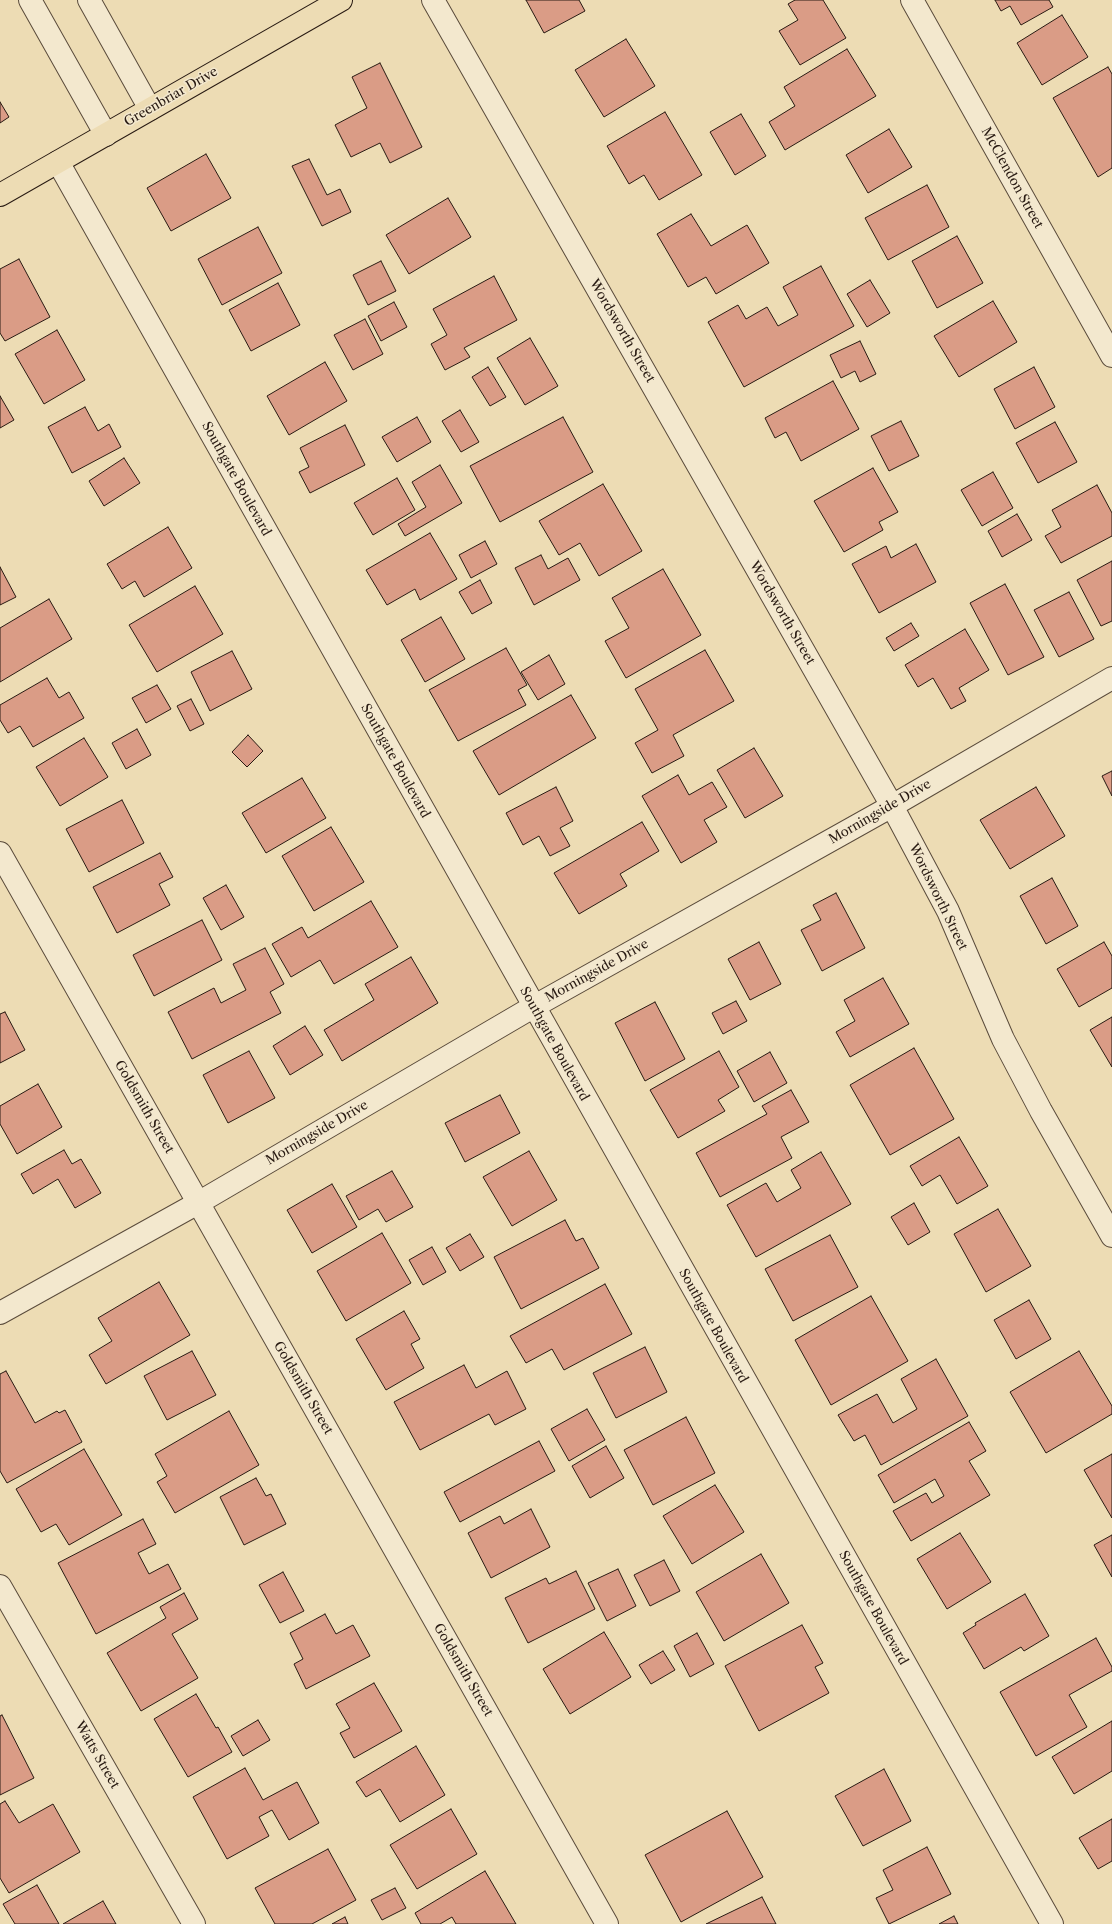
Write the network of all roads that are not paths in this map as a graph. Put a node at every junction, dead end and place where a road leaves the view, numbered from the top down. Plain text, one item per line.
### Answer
1 (30, 0) edge
2 (89, 0) edge
3 (341, 0) edge
4 (434, 0) edge
5 (912, 0) edge
6 (150, 109) junction
7 (106, 134) junction
8 (58, 162) junction
9 (0, 195) edge
10 (1112, 356) edge
11 (1112, 678) edge
12 (892, 806) junction
13 (0, 853) edge
14 (533, 1007) junction
15 (198, 1203) junction
16 (1112, 1236) edge
17 (0, 1313) edge
18 (0, 1586) edge
19 (194, 1924) edge
20 (607, 1924) edge
21 (1052, 1924) edge

1 - 7 street
2 - 6 street
3 - 6 main road, Greenbriar Drive
4 - 12 street, Wordsworth Street
5 - 10 street, McClendon Street
6 - 7 main road, Greenbriar Drive
7 - 8 main road, Greenbriar Drive
8 - 9 main road, Greenbriar Drive
8 - 14 street, Southgate Boulevard
11 - 12 street, Morningside Drive
12 - 14 street, Morningside Drive
12 - 16 street, Wordsworth Street
13 - 15 street, Goldsmith Street
14 - 15 street, Morningside Drive
14 - 21 street, Southgate Boulevard
15 - 17 street, Morningside Drive
15 - 20 street, Goldsmith Street
18 - 19 street, Watts Street

